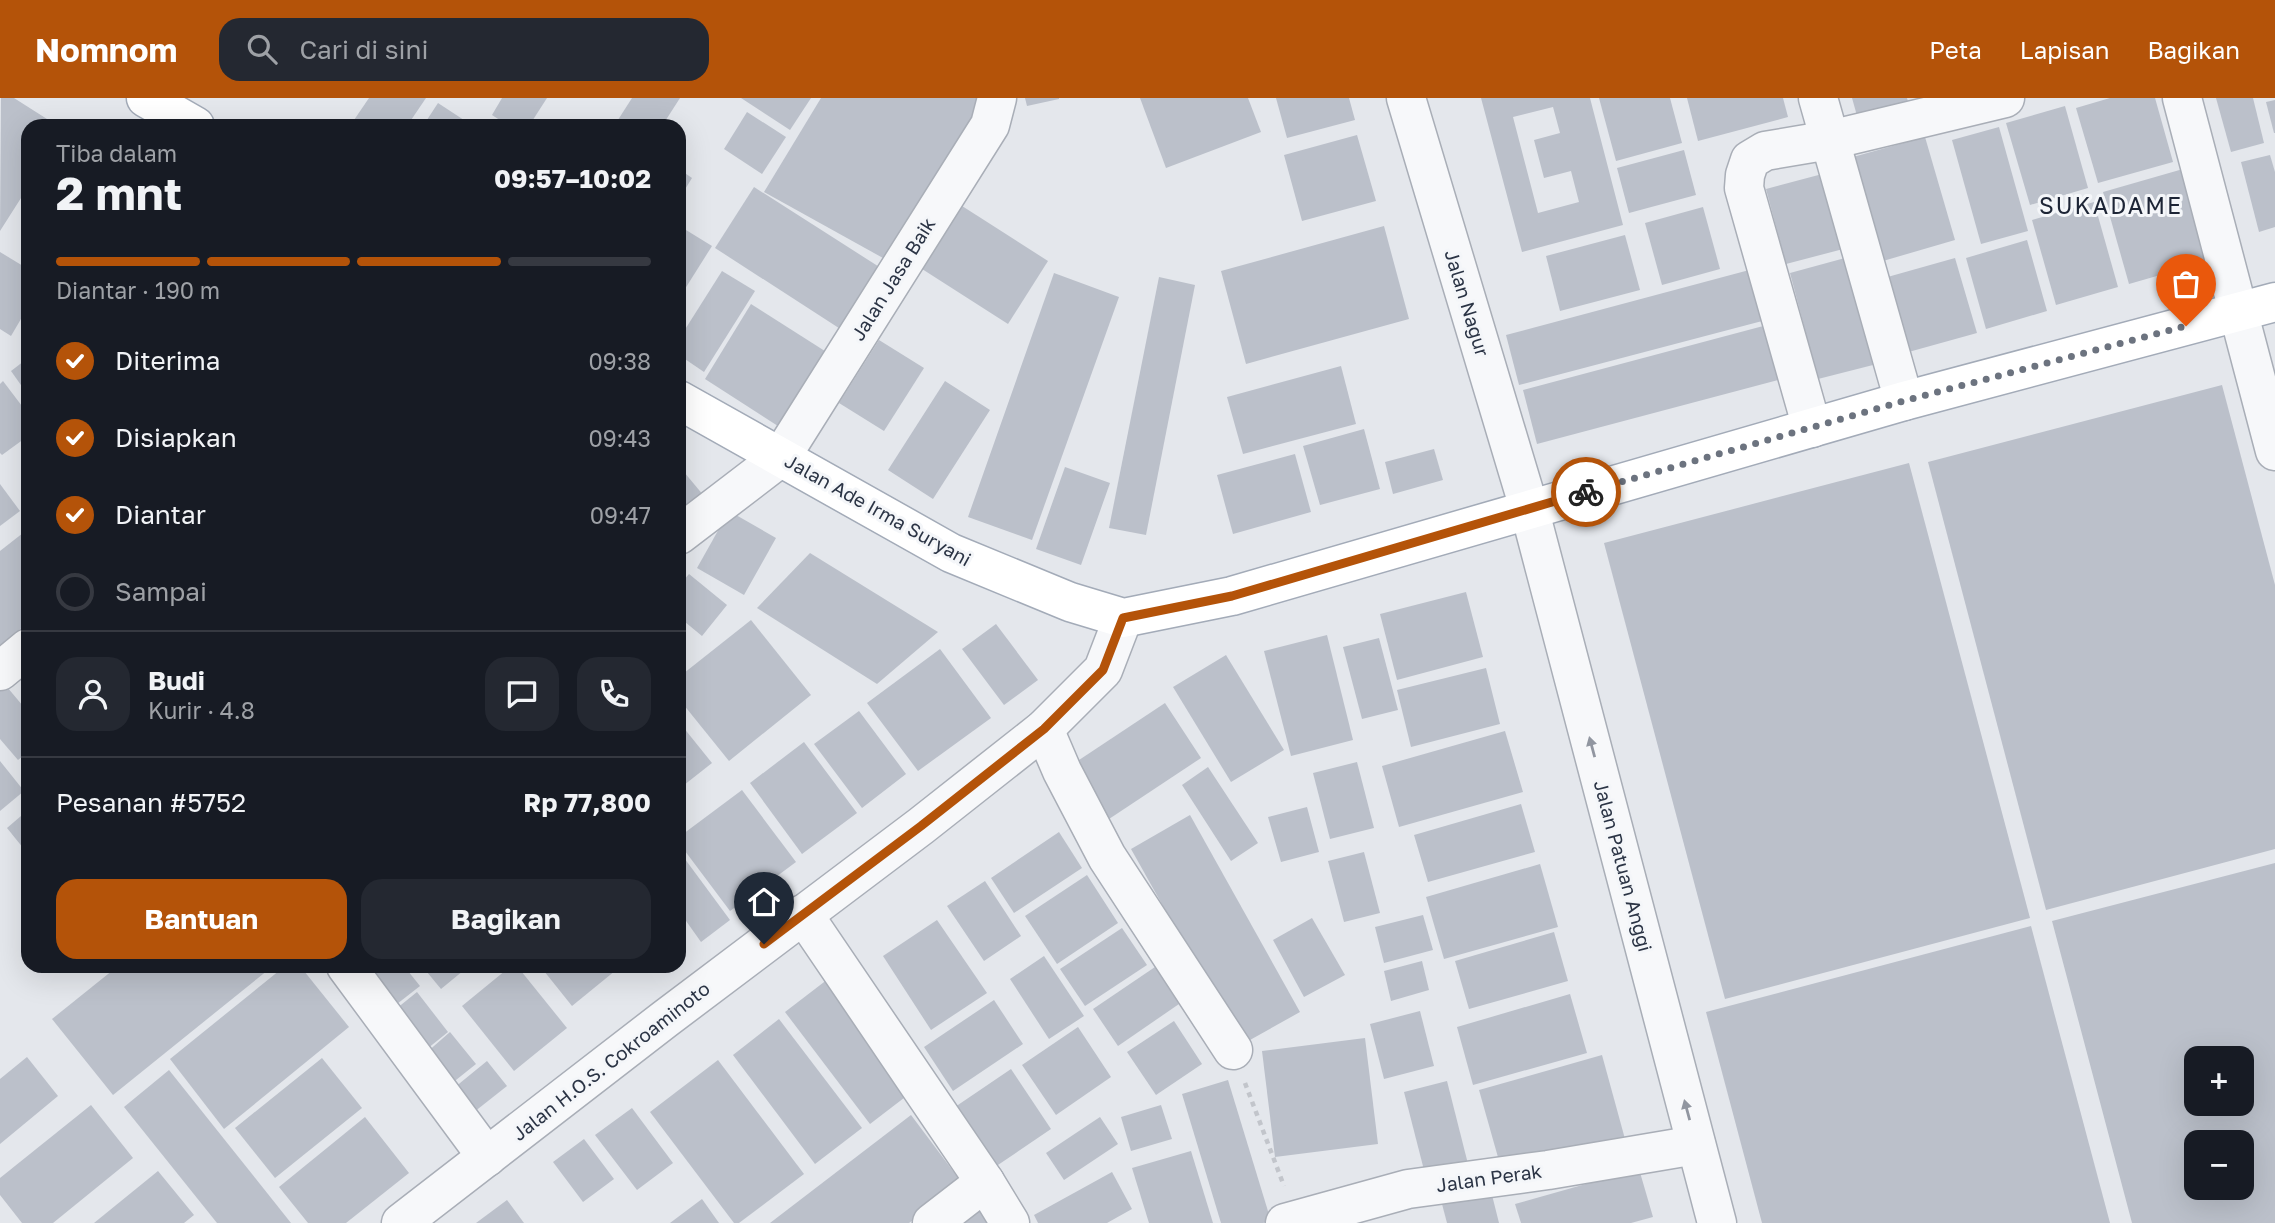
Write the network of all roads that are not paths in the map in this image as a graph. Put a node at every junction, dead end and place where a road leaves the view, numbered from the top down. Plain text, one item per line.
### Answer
1 (146, 98) edge
2 (998, 98) edge
3 (1406, 98) edge
4 (1818, 98) edge
5 (2182, 98) edge
6 (1995, 99) edge
7 (183, 119) edge
8 (1830, 140) junction
9 (2275, 302) edge
10 (2237, 312) junction
11 (1904, 401) junction
12 (686, 404) edge
13 (1812, 428) junction
14 (2275, 451) edge
15 (781, 457) junction
16 (1529, 508) junction
17 (686, 530) edge
18 (1123, 618) junction
19 (21, 654) edge
20 (0, 671) edge
21 (1044, 729) junction
22 (803, 914) junction
23 (351, 973) edge
24 (1233, 1050) road end
25 (1696, 1145) junction
26 (487, 1157) junction
27 (985, 1182) junction
28 (1290, 1221) edge
29 (401, 1223) edge
30 (932, 1223) edge
31 (1010, 1223) edge
32 (1717, 1223) edge

1 - 7 main road
2 - 15 street, Jalan Jasa Baik
3 - 16 street, Jalan Nagur
4 - 8 street
5 - 10 street
6 - 8 street
8 - 11 street
8 - 13 street
9 - 10 main road, Jalan Ade Irma Suryani
10 - 11 main road, Jalan Ade Irma Suryani
10 - 14 street
11 - 13 main road, Jalan Ade Irma Suryani
12 - 15 main road, Jalan Ade Irma Suryani
13 - 16 main road, Jalan Ade Irma Suryani
15 - 17 street
15 - 18 main road, Jalan Ade Irma Suryani
16 - 18 main road, Jalan Ade Irma Suryani
25 -> 16 street, Jalan Patuan Anggi
18 - 21 street, Jalan H.O.S. Cokroaminoto
19 - 20 street
21 - 22 street, Jalan H.O.S. Cokroaminoto
21 - 24 street
22 - 26 street, Jalan H.O.S. Cokroaminoto
22 - 27 street
23 - 26 street
25 - 28 street, Jalan Perak
25 - 32 street, Jalan Patuan Anggi
26 - 29 street, Jalan H.O.S. Cokroaminoto
27 - 30 street
27 - 31 street

